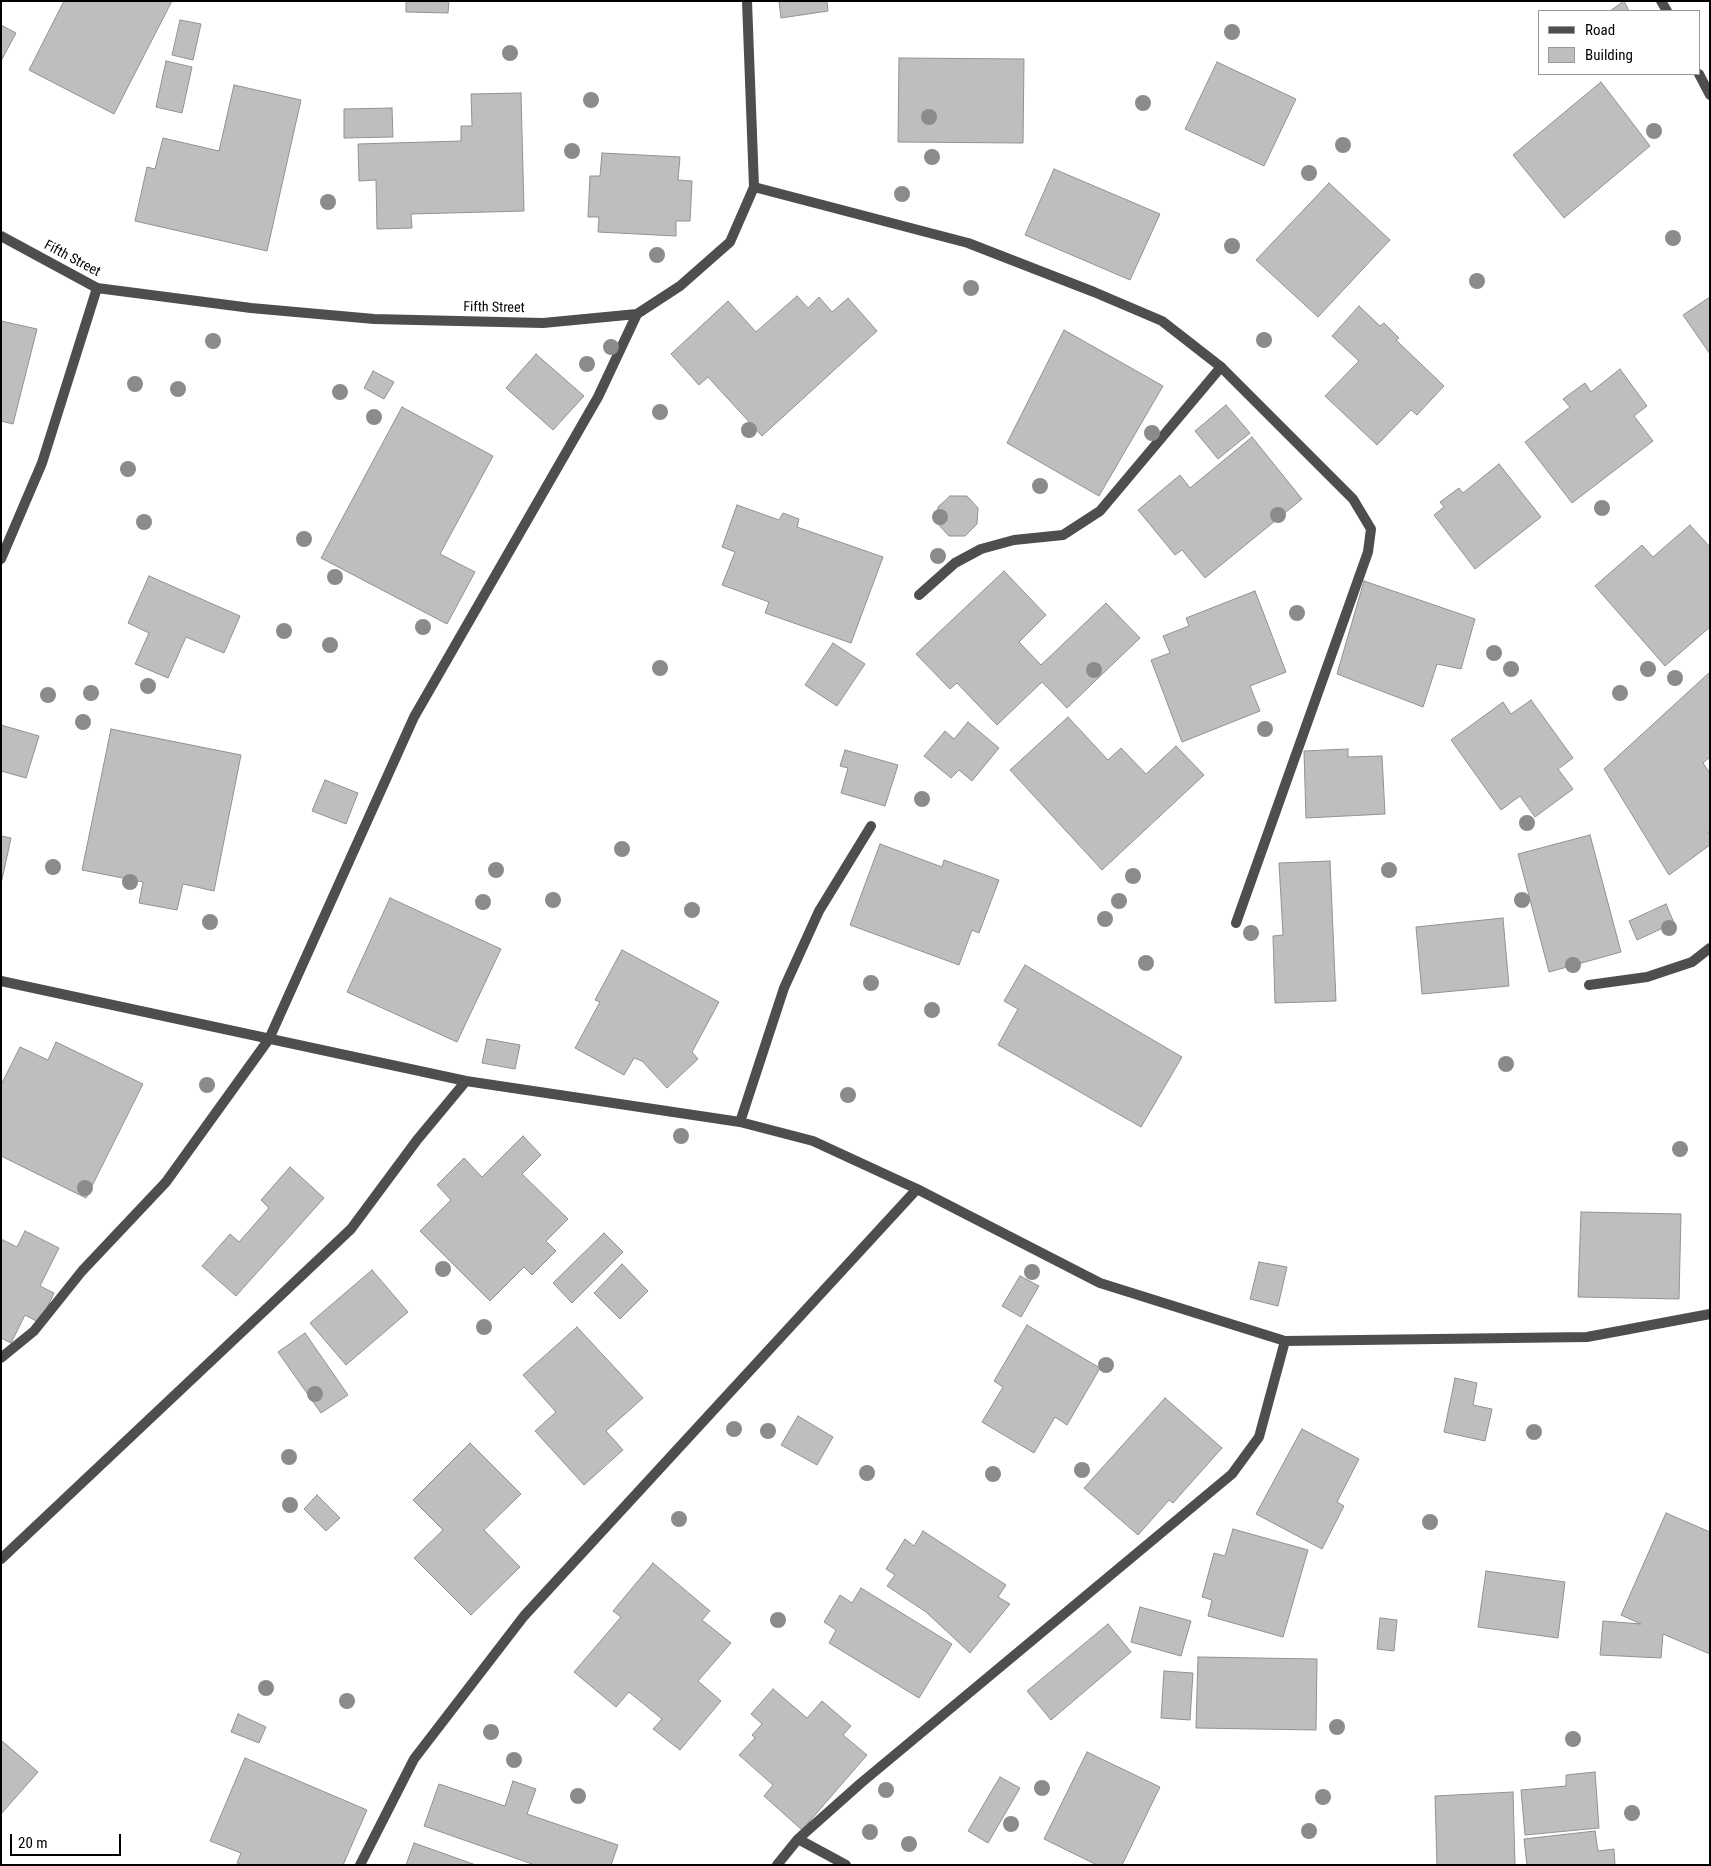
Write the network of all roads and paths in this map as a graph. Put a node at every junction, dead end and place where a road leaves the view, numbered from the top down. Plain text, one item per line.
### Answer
1 (747, 1) edge
2 (1700, 75) edge
3 (1710, 95) edge
4 (754, 187) junction
5 (1, 236) edge
6 (97, 288) junction
7 (637, 314) junction
8 (1221, 367) junction
9 (1, 559) edge
10 (919, 595) dead end
11 (871, 826) dead end
12 (1236, 923) dead end
13 (1710, 948) edge
14 (1, 981) edge
15 (1588, 985) dead end
16 (269, 1039) junction
17 (466, 1081) junction
18 (740, 1122) junction
19 (917, 1189) junction
20 (1710, 1314) edge
21 (1286, 1341) junction
22 (1, 1358) edge
23 (1, 1559) edge
24 (798, 1839) junction
25 (360, 1865) edge
26 (777, 1865) edge
27 (846, 1865) edge

1 - 4 street, Fifth Street
2 - 3 street
4 - 7 street, Fifth Street
4 - 8 street
5 - 6 street, Fifth Street
6 - 7 street, Fifth Street
6 - 9 street
7 - 16 street
8 - 10 street
8 - 12 street
11 - 18 street
13 - 15 street
14 - 16 street
16 - 17 street
16 - 22 street
17 - 18 street
17 - 23 street
18 - 19 street
19 - 21 street
19 - 25 street
20 - 21 street
21 - 24 street
24 - 26 street
24 - 27 street

